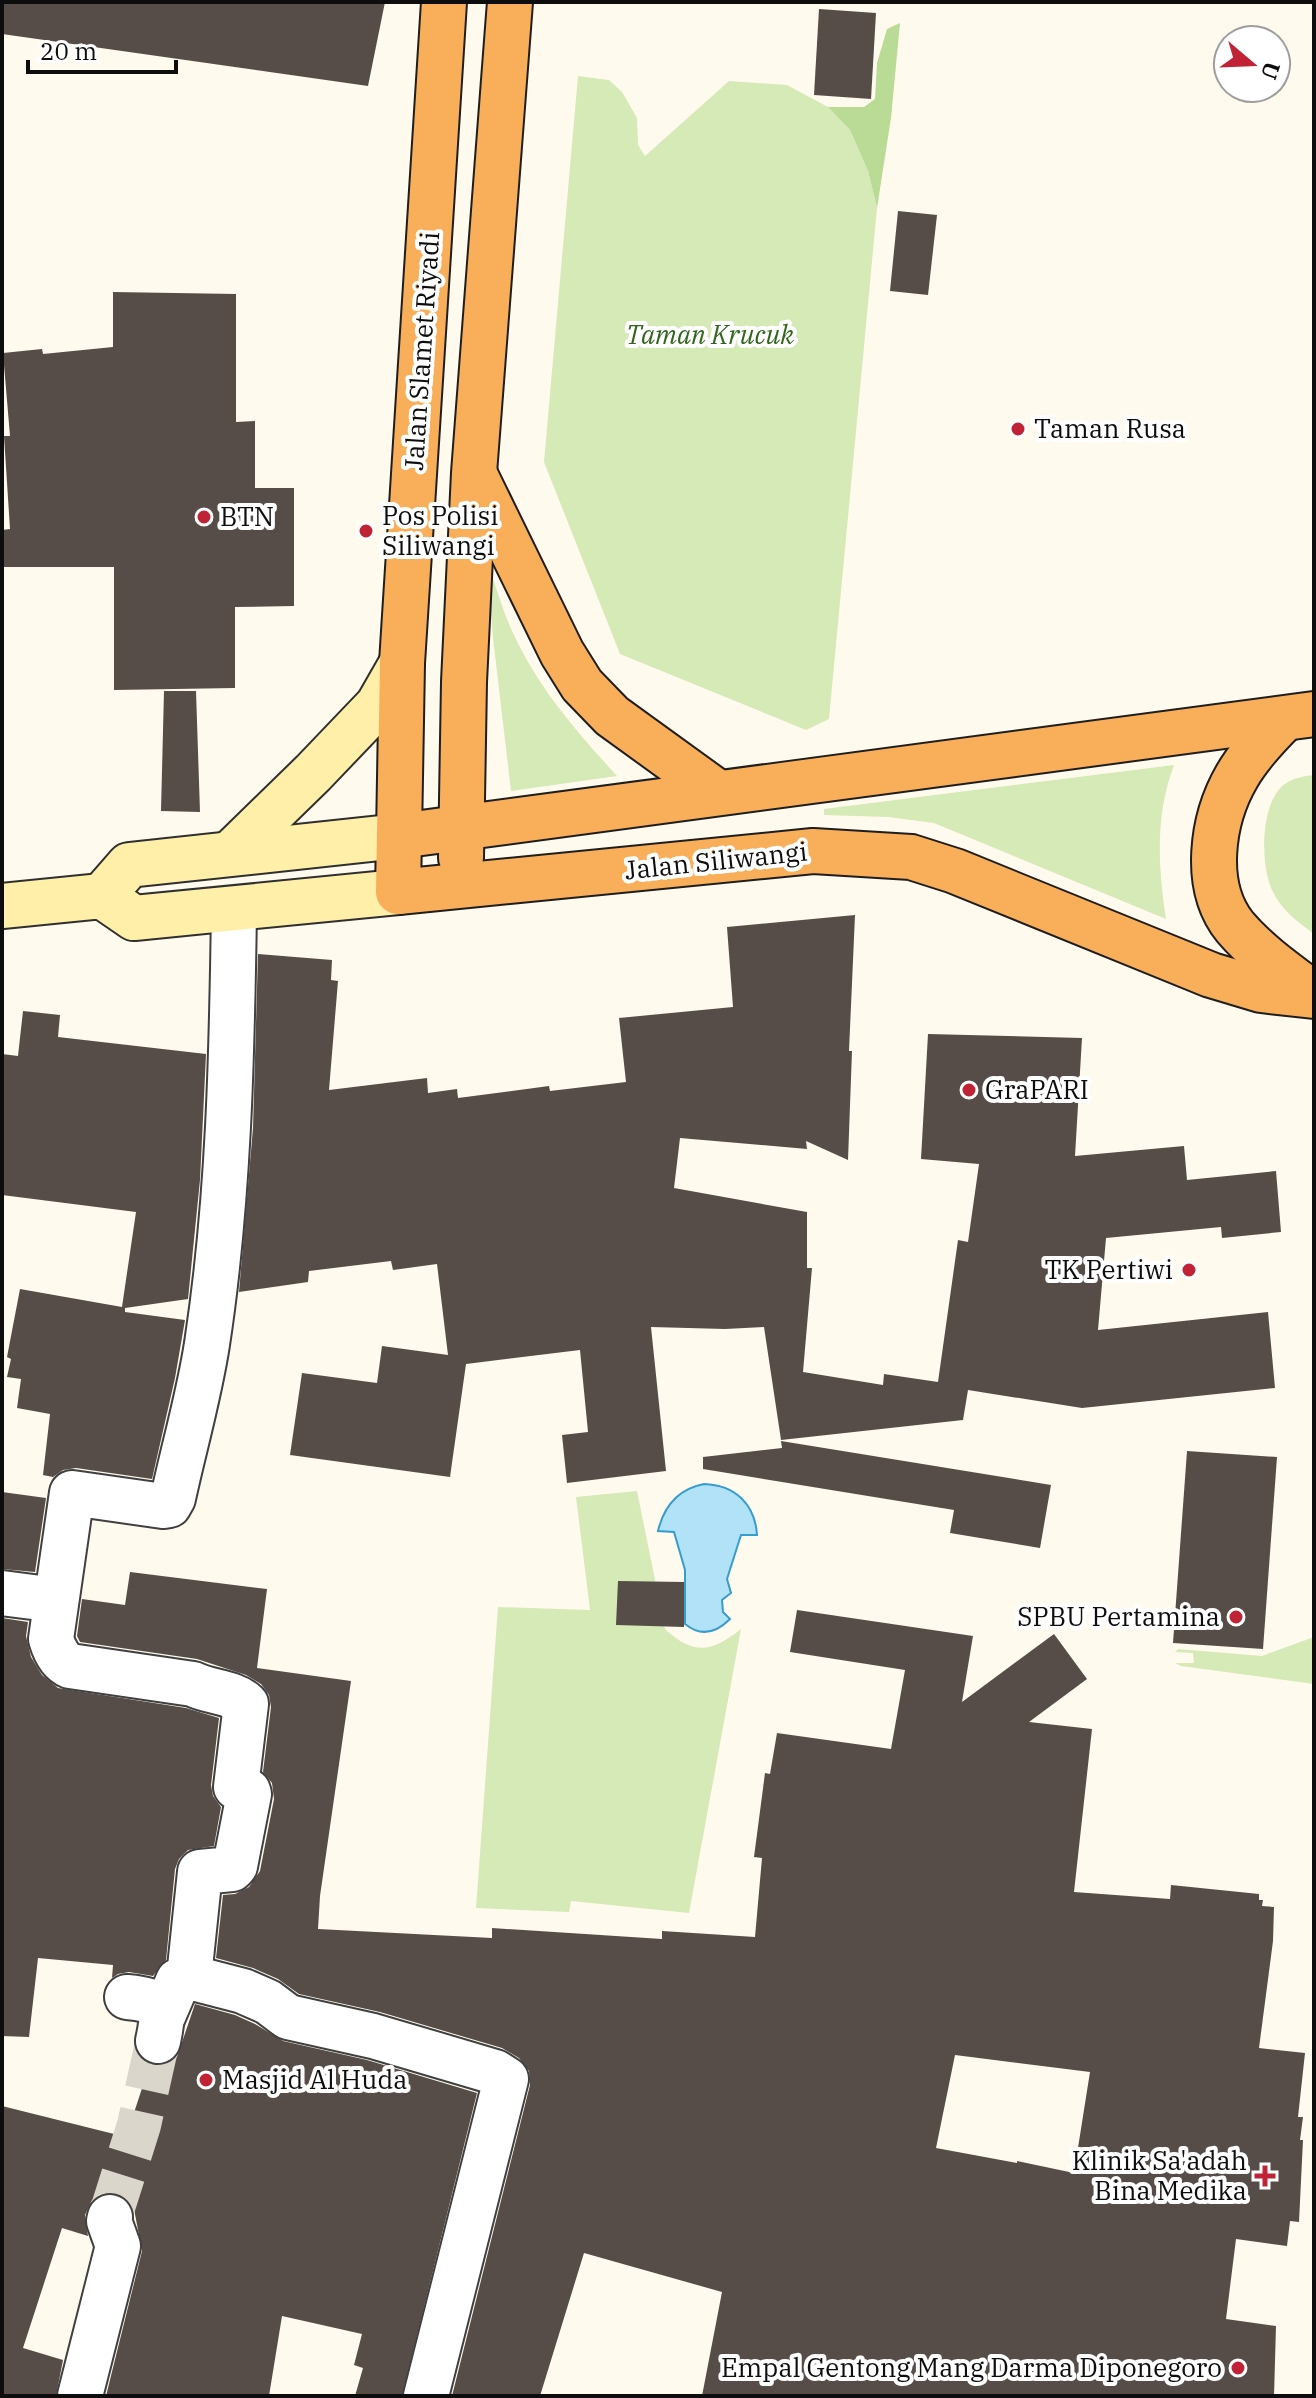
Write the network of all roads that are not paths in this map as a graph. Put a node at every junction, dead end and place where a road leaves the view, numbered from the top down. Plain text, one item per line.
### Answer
1 (444, 2) edge
2 (510, 2) edge
3 (474, 473) junction
4 (402, 663) junction
5 (1298, 717) edge
6 (717, 792) junction
7 (462, 829) junction
8 (399, 836) junction
9 (232, 852) junction
10 (460, 886) junction
11 (398, 892) junction
12 (102, 896) junction
13 (2, 906) edge
14 (234, 909) junction
15 (1314, 995) edge
16 (2, 1593) edge
17 (56, 1600) junction
18 (189, 1977) junction
19 (149, 2019) tunnel mouth
20 (110, 2217) tunnel mouth
21 (80, 2396) edge
22 (426, 2396) edge

1 - 4 highway, Jalan Slamet Riyadi
2 - 3 highway
3 - 6 highway
3 - 7 highway
4 - 8 highway, Jalan Slamet Riyadi
4 - 9 main road
5 - 6 highway
5 - 15 highway
6 - 7 highway
7 - 8 highway
7 - 10 highway
8 - 9 main road
8 - 11 highway, Jalan Slamet Riyadi
9 - 12 main road
10 - 11 highway, Jalan Siliwangi
10 - 15 highway, Jalan Siliwangi
11 - 14 main road, Jalan Siliwangi
12 - 13 main road
12 - 14 main road, Jalan Siliwangi
14 - 17 street
16 - 17 street
17 - 18 street
18 - 19 street
18 - 22 street
20 - 21 street

